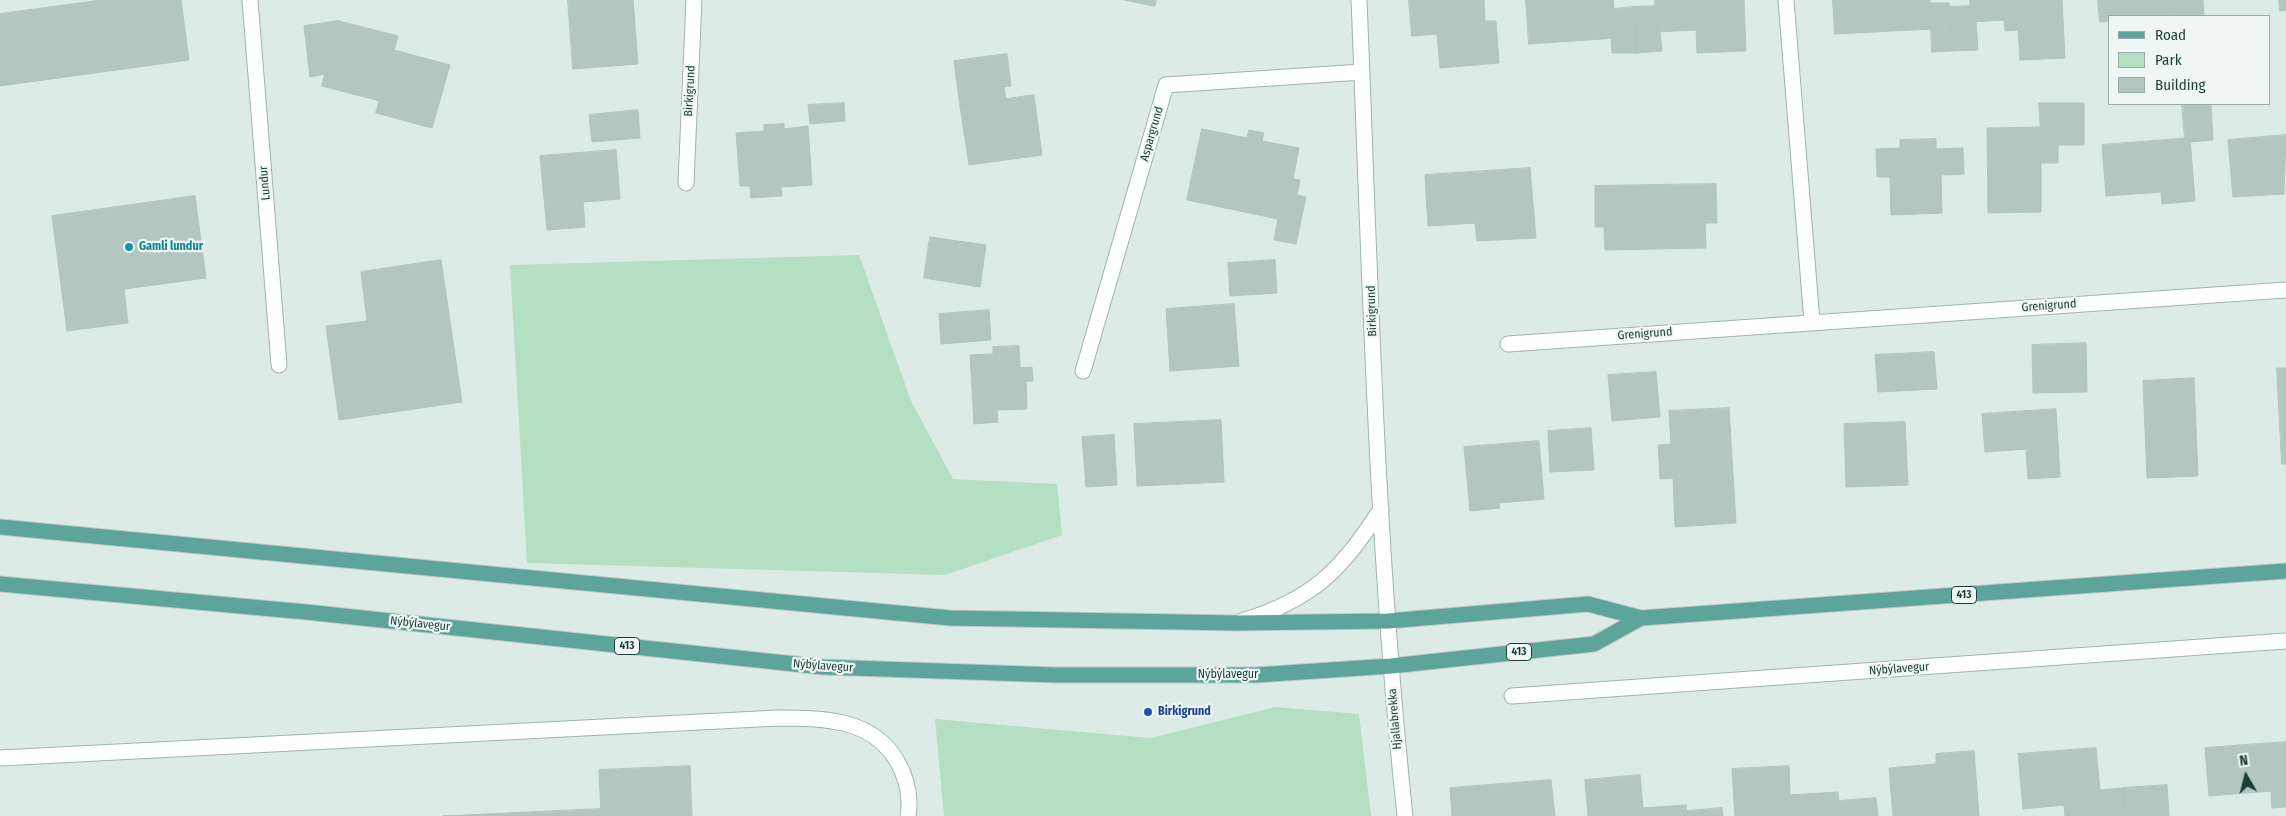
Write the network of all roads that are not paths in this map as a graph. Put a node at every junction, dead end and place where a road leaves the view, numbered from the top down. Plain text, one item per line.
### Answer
1 (250, 0) edge
2 (694, 0) edge
3 (1359, 0) edge
4 (1786, 0) edge
5 (1362, 72) junction
6 (686, 183) dead end
7 (2286, 290) edge
8 (1812, 322) junction
9 (1508, 344) dead end
10 (279, 365) dead end
11 (1083, 371) dead end
12 (1381, 509) junction
13 (0, 527) edge
14 (2286, 571) edge
15 (0, 584) edge
16 (1641, 618) junction
17 (1388, 621) junction
18 (1236, 623) junction
19 (2286, 641) edge
20 (1390, 666) junction
21 (1512, 696) dead end
22 (0, 758) edge
23 (908, 816) edge
24 (1404, 816) edge

1 - 10 street, Lundur
2 - 6 street, Birkigrund
3 - 5 street, Birkigrund
4 - 8 street
5 - 11 street, Aspargrund
5 - 12 street, Birkigrund
7 - 8 street, Grenigrund
8 - 9 street, Grenigrund
12 - 17 street, Birkigrund
12 - 18 street
13 - 18 main road, Nýbýlavegur / 413
14 - 16 main road, Nýbýlavegur / 413
15 - 20 main road, Nýbýlavegur / 413
16 - 17 main road, Nýbýlavegur / 413
16 - 20 main road, Nýbýlavegur / 413
17 - 18 main road, Nýbýlavegur / 413
17 - 20 street, Hjallabrekka
19 - 21 street, Nýbýlavegur
20 - 24 street, Hjallabrekka
22 - 23 street

